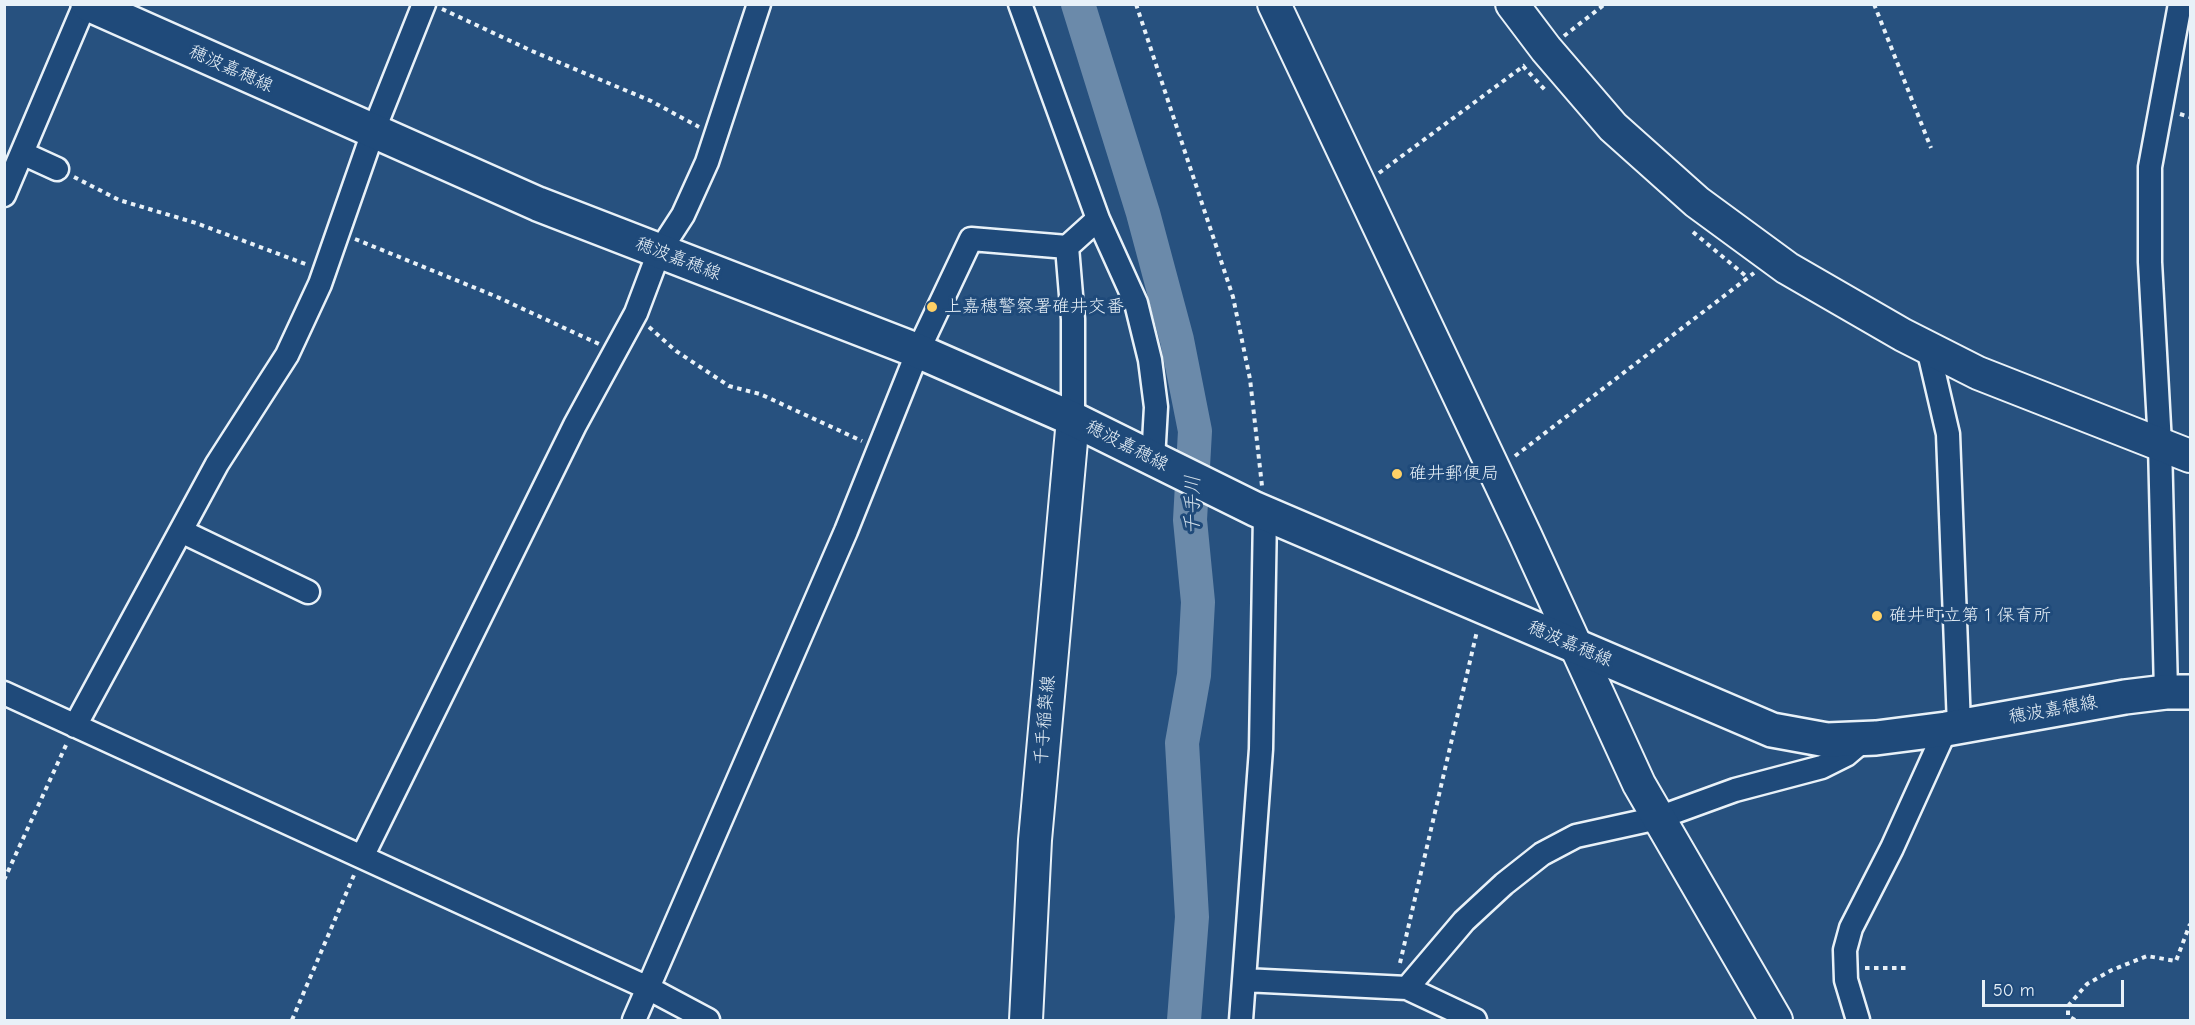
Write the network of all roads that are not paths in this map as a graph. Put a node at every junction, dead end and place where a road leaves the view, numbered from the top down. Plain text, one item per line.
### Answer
1 (87, 4) edge
2 (424, 4) edge
3 (759, 4) edge
4 (1020, 4) edge
5 (1274, 4) edge
6 (1512, 4) edge
7 (2180, 4) edge
8 (373, 132) junction
9 (22, 153) junction
10 (57, 169) road end
11 (4, 195) edge
12 (1098, 219) junction
13 (1067, 247) junction
14 (659, 252) junction
15 (1928, 348) junction
16 (918, 351) junction
17 (1073, 419) junction
18 (2160, 444) junction
19 (2190, 456) edge
20 (1157, 462) junction
21 (1260, 511) junction
22 (181, 531) junction
23 (308, 592) dead end
24 (1574, 644) junction
25 (2178, 692) edge
26 (4, 693) edge
27 (75, 726) junction
28 (1953, 728) junction
29 (1866, 738) junction
30 (1658, 818) junction
31 (362, 857) junction
32 (1244, 980) junction
33 (648, 988) junction
34 (1401, 988) junction
35 (634, 1020) edge
36 (708, 1020) edge
37 (1026, 1020) edge
38 (1241, 1020) edge
39 (1475, 1020) edge
40 (1776, 1020) edge
41 (1858, 1020) edge

1 - 8 main road, 穂波嘉穂線
1 - 9 street
2 - 8 street
3 - 14 street
4 - 12 street
5 - 24 street
6 - 15 street
7 - 18 street
8 - 14 main road, 穂波嘉穂線
8 - 22 street
9 - 10 street
9 - 11 street
12 - 13 street
12 - 20 street
13 - 16 street
13 - 17 street
14 - 16 main road, 穂波嘉穂線
14 - 31 street
15 - 18 street
15 - 28 street
16 - 17 main road, 穂波嘉穂線
16 - 33 street
17 - 20 main road, 穂波嘉穂線
17 - 37 street, 千手稲築線
18 - 19 street
18 - 25 street
20 - 21 main road, 穂波嘉穂線
21 - 24 main road, 穂波嘉穂線
21 - 32 street
22 - 23 street
22 - 27 street
24 - 29 main road, 穂波嘉穂線
24 - 30 street
25 - 28 main road, 穂波嘉穂線
26 - 27 street
27 - 31 street
28 - 29 main road, 穂波嘉穂線
28 - 41 street
29 - 30 street
30 - 34 street
30 - 40 street
31 - 33 street
32 - 34 street
32 - 38 street
33 - 35 street
33 - 36 street
34 - 39 street

